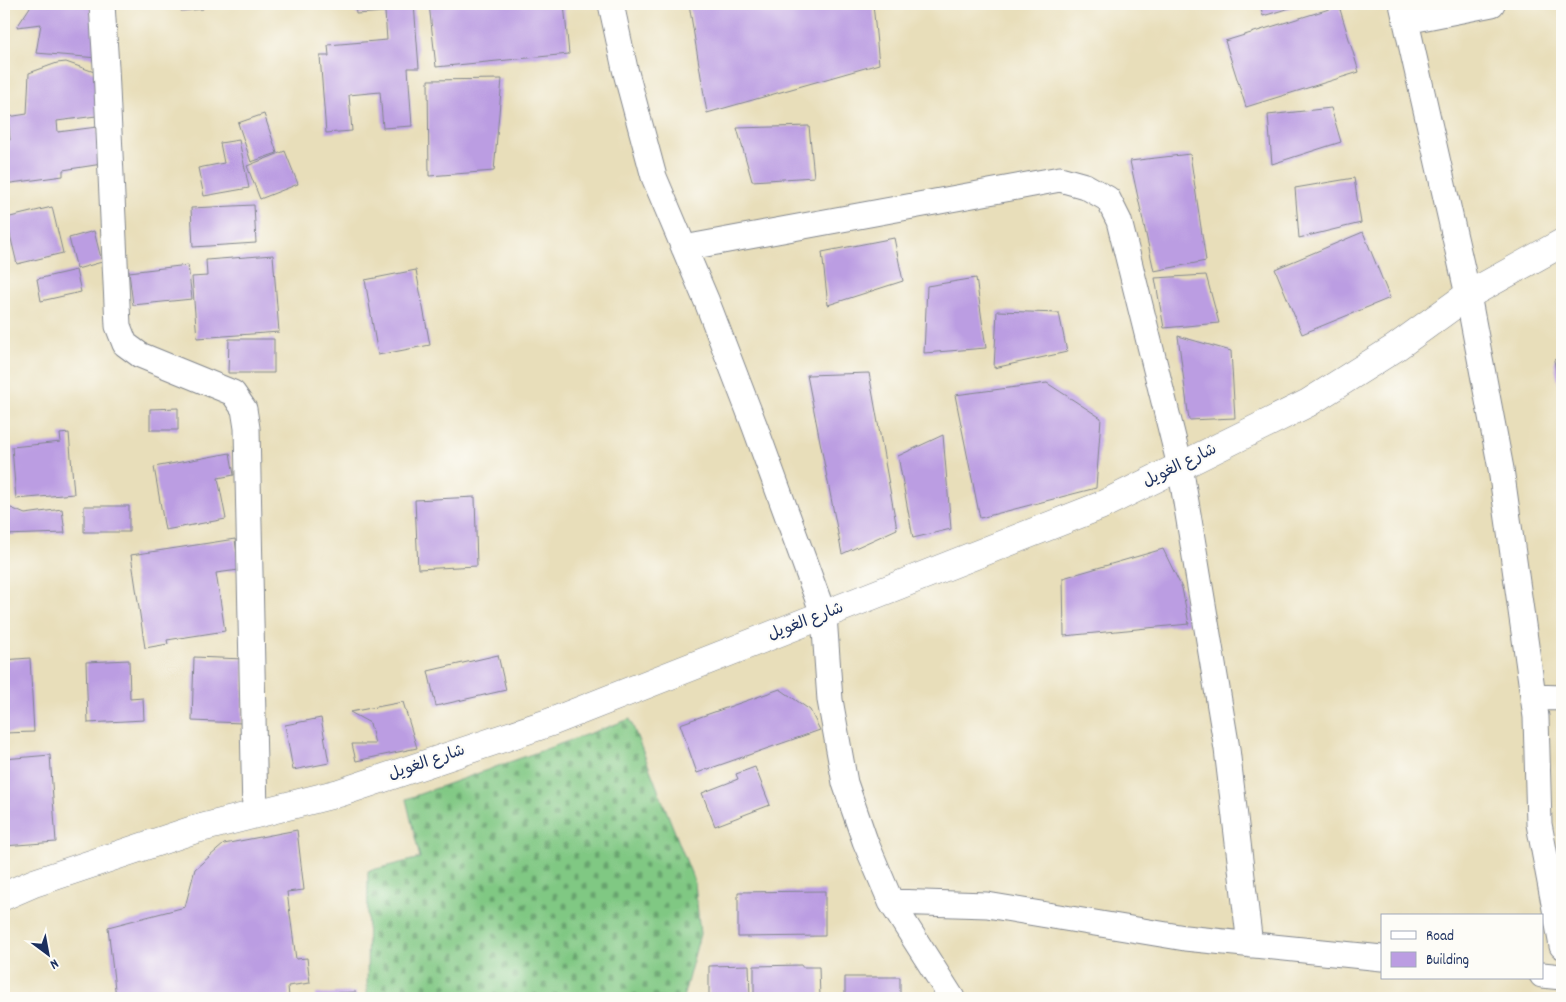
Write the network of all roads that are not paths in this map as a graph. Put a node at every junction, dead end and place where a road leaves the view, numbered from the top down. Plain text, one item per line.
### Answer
1 (102, 4) edge
2 (611, 4) edge
3 (1492, 4) edge
4 (1404, 13) edge
5 (1562, 243) edge
6 (684, 248) junction
7 (1468, 295) junction
8 (1180, 466) junction
9 (824, 616) junction
10 (1533, 697) junction
11 (1562, 698) edge
12 (255, 814) junction
13 (4, 896) edge
14 (890, 902) junction
15 (1250, 945) junction
16 (1562, 946) edge
17 (1381, 958) edge
18 (1544, 975) edge
19 (1562, 977) edge
20 (952, 998) edge

1 - 12 street
2 - 6 street
3 - 4 street
4 - 7 street
5 - 7 street, شارع الغويل
6 - 8 street
6 - 9 street
7 - 8 street, شارع الغويل
7 - 10 street
8 - 9 street, شارع الغويل
8 - 15 street
9 - 12 street, شارع الغويل
9 - 14 street
10 - 11 street
10 - 16 street
12 - 13 street, شارع الغويل
14 - 15 street
14 - 20 street
15 - 17 street
18 - 19 street

